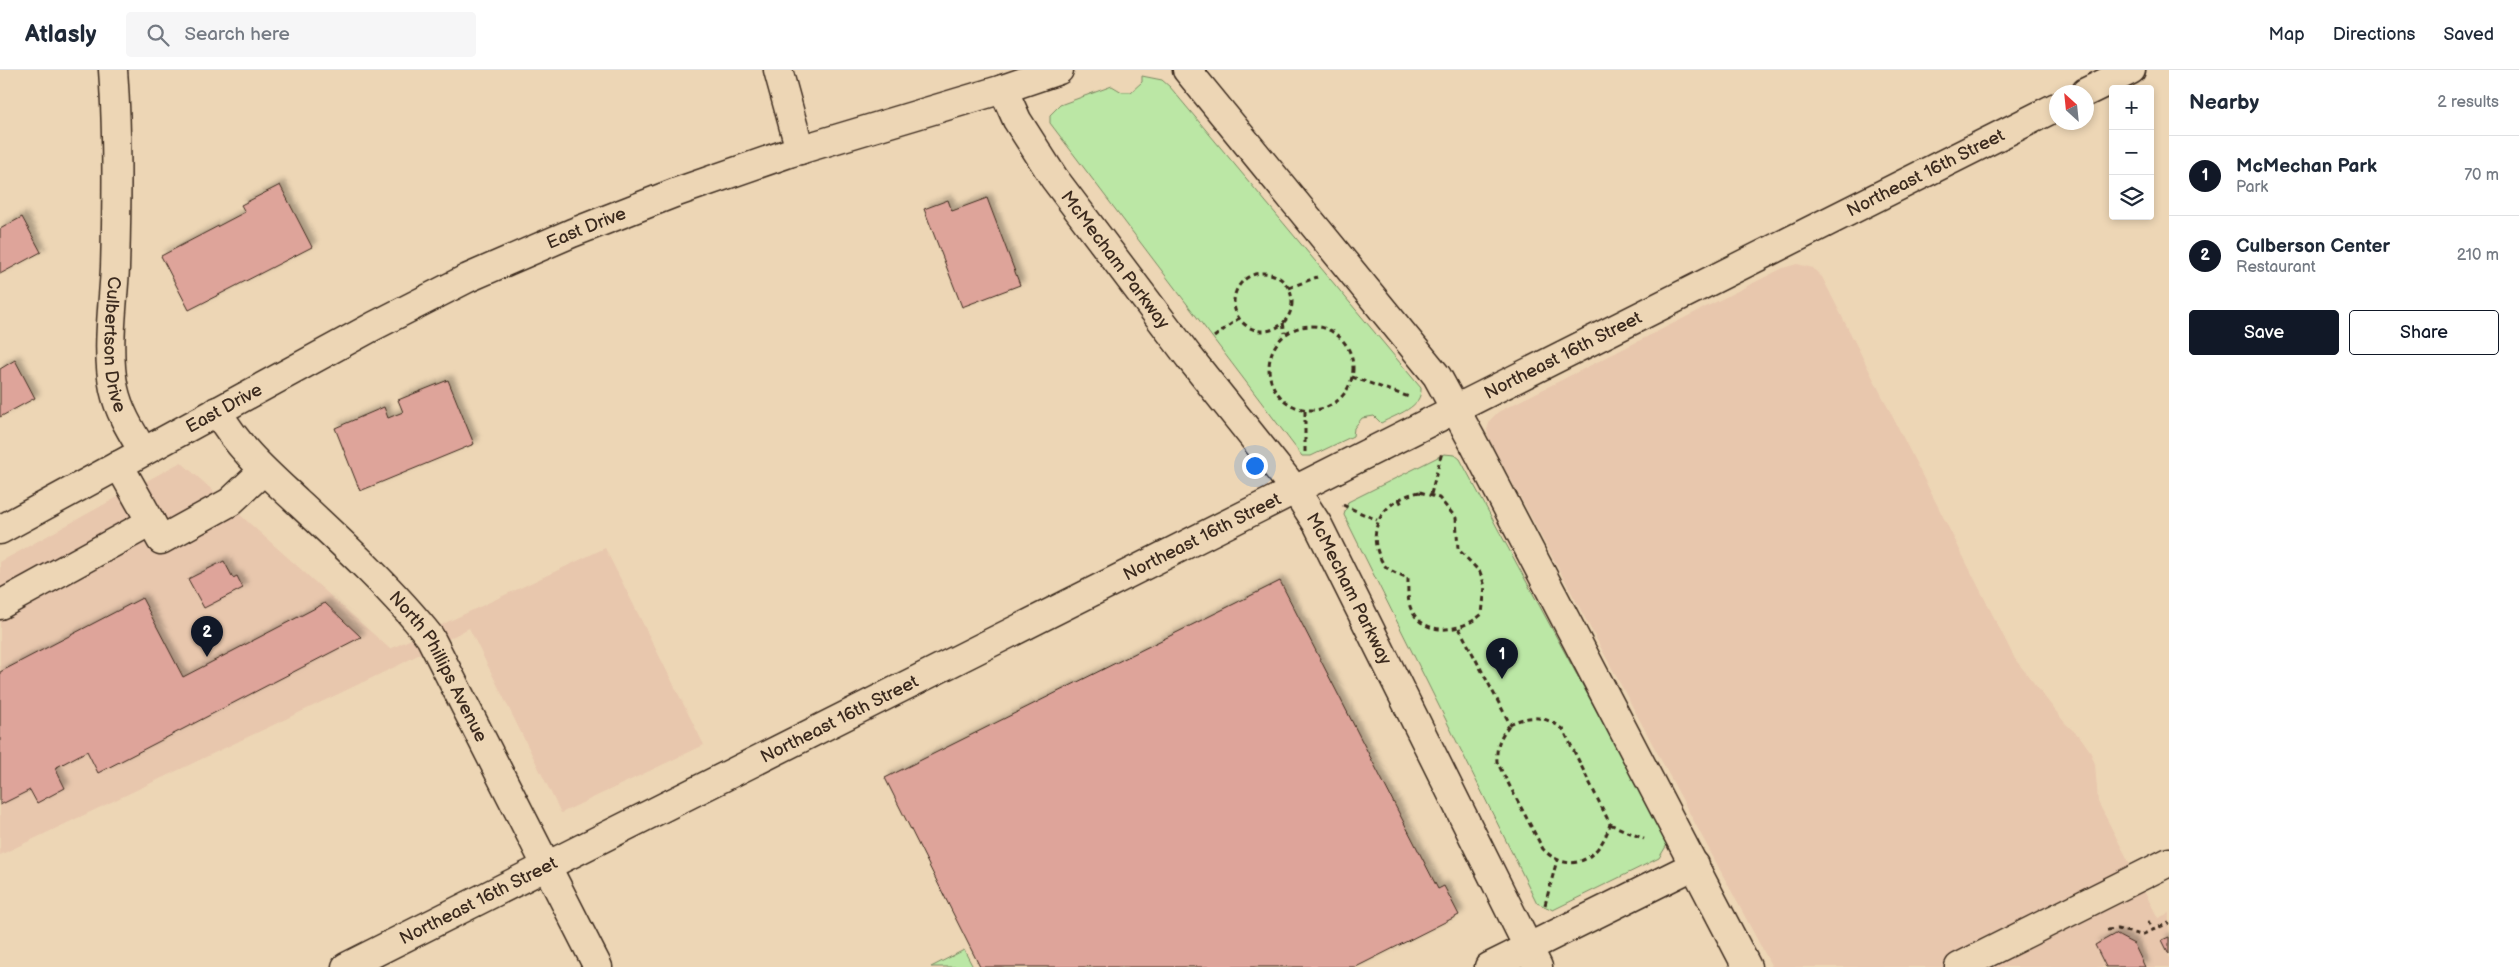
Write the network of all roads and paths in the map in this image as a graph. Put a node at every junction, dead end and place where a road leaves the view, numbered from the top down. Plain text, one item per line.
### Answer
1 (113, 70) edge
2 (778, 70) edge
3 (1058, 70) edge
4 (1188, 70) edge
5 (2131, 70) edge
6 (2094, 88) edge
7 (1003, 89) junction
8 (2049, 111) edge
9 (800, 150) junction
10 (1283, 323) junction
11 (1286, 333) junction
12 (1305, 410) junction
13 (217, 411) junction
14 (1456, 411) junction
15 (1444, 444) dead end
16 (142, 452) junction
17 (1305, 453) dead end
18 (119, 465) junction
19 (263, 471) junction
20 (1296, 491) junction
21 (1431, 494) junction
22 (1399, 499) junction
23 (1342, 504) dead end
24 (1402, 504) dead end
25 (1377, 520) junction
26 (151, 522) junction
27 (0, 530) edge
28 (0, 605) edge
29 (1459, 628) junction
30 (1510, 724) junction
31 (1557, 860) junction
32 (2169, 862) edge
33 (548, 865) junction
34 (1695, 865) junction
35 (1543, 914) dead end
36 (2148, 921) dead end
37 (2169, 923) edge
38 (2153, 931) junction
39 (2099, 934) dead end
40 (1533, 957) edge
41 (1739, 964) edge
42 (346, 967) edge
43 (598, 967) edge
44 (1488, 967) edge
45 (1959, 967) edge

1 - 16 street, Culbertson Drive
2 - 9 street
3 - 7 street, East Drive
4 - 14 street
5 - 6 street
7 - 9 street, East Drive
7 - 20 street, McMecham Parkway
8 - 14 street, Northeast 16th Street
9 - 13 street, East Drive
10 - 10 path
10 - 11 path
11 - 12 path
11 - 12 path
12 - 17 path
13 - 16 street, East Drive
13 - 19 street, North Phillips Avenue
14 - 20 street, Northeast 16th Street
14 - 34 street
15 - 21 path
16 - 18 street
18 - 26 street
18 - 27 street
19 - 26 street
19 - 33 street, North Phillips Avenue
20 - 33 street, Northeast 16th Street
20 - 40 street, McMecham Parkway
21 - 22 path
21 - 29 path
22 - 24 path
22 - 25 path
23 - 25 path
25 - 29 path
26 - 28 street
29 - 30 path
30 - 31 path
30 - 31 path
31 - 35 path
32 - 45 street
33 - 42 street, Northeast 16th Street
33 - 43 street, North Phillips Avenue
34 - 40 street
34 - 41 street
36 - 38 path
37 - 38 path
38 - 39 path
40 - 44 street

